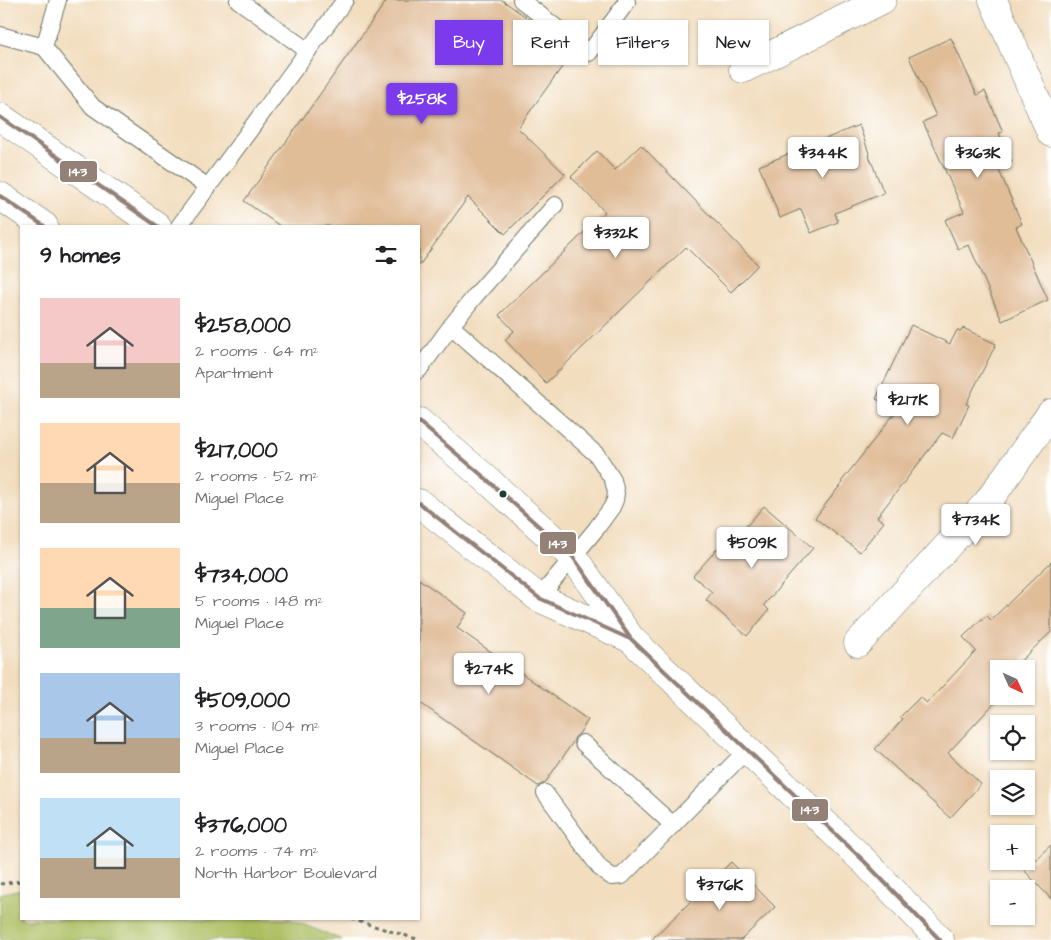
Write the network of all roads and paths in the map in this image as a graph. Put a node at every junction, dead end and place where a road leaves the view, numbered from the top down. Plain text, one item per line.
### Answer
1 (58, 0) edge
2 (238, 0) edge
3 (344, 0) edge
4 (521, 0) edge
5 (626, 0) edge
6 (882, 0) edge
7 (993, 0) edge
8 (0, 35) edge
9 (44, 48) junction
10 (308, 51) junction
11 (743, 70) dead end
12 (0, 118) edge
13 (1051, 132) edge
14 (208, 187) junction
15 (0, 196) edge
16 (554, 205) dead end
17 (43, 225) edge
18 (156, 225) edge
19 (180, 225) edge
20 (451, 326) junction
21 (420, 369) edge
22 (1051, 414) edge
23 (420, 423) edge
24 (420, 504) edge
25 (573, 557) junction
26 (538, 598) junction
27 (630, 639) junction
28 (858, 643) dead end
29 (583, 743) dead end
30 (747, 750) junction
31 (545, 793) dead end
32 (673, 825) junction
33 (20, 881) edge
34 (0, 884) edge
35 (353, 920) edge
36 (420, 940) edge
37 (940, 940) edge

1 - 9 lane
2 - 10 lane
3 - 10 lane
4 - 5 lane
6 - 11 main road
7 - 13 main road
8 - 9 lane
9 - 14 lane
10 - 14 lane
12 - 18 main road
14 - 19 lane
15 - 17 main road
16 - 20 lane
20 - 21 lane
20 - 25 lane
22 - 28 main road
23 - 25 main road
24 - 26 main road
25 - 26 lane
25 - 27 main road
26 - 27 main road
27 - 30 main road
29 - 32 lane
30 - 32 lane
30 - 37 main road
31 - 32 lane
33 - 34 path
35 - 36 path

